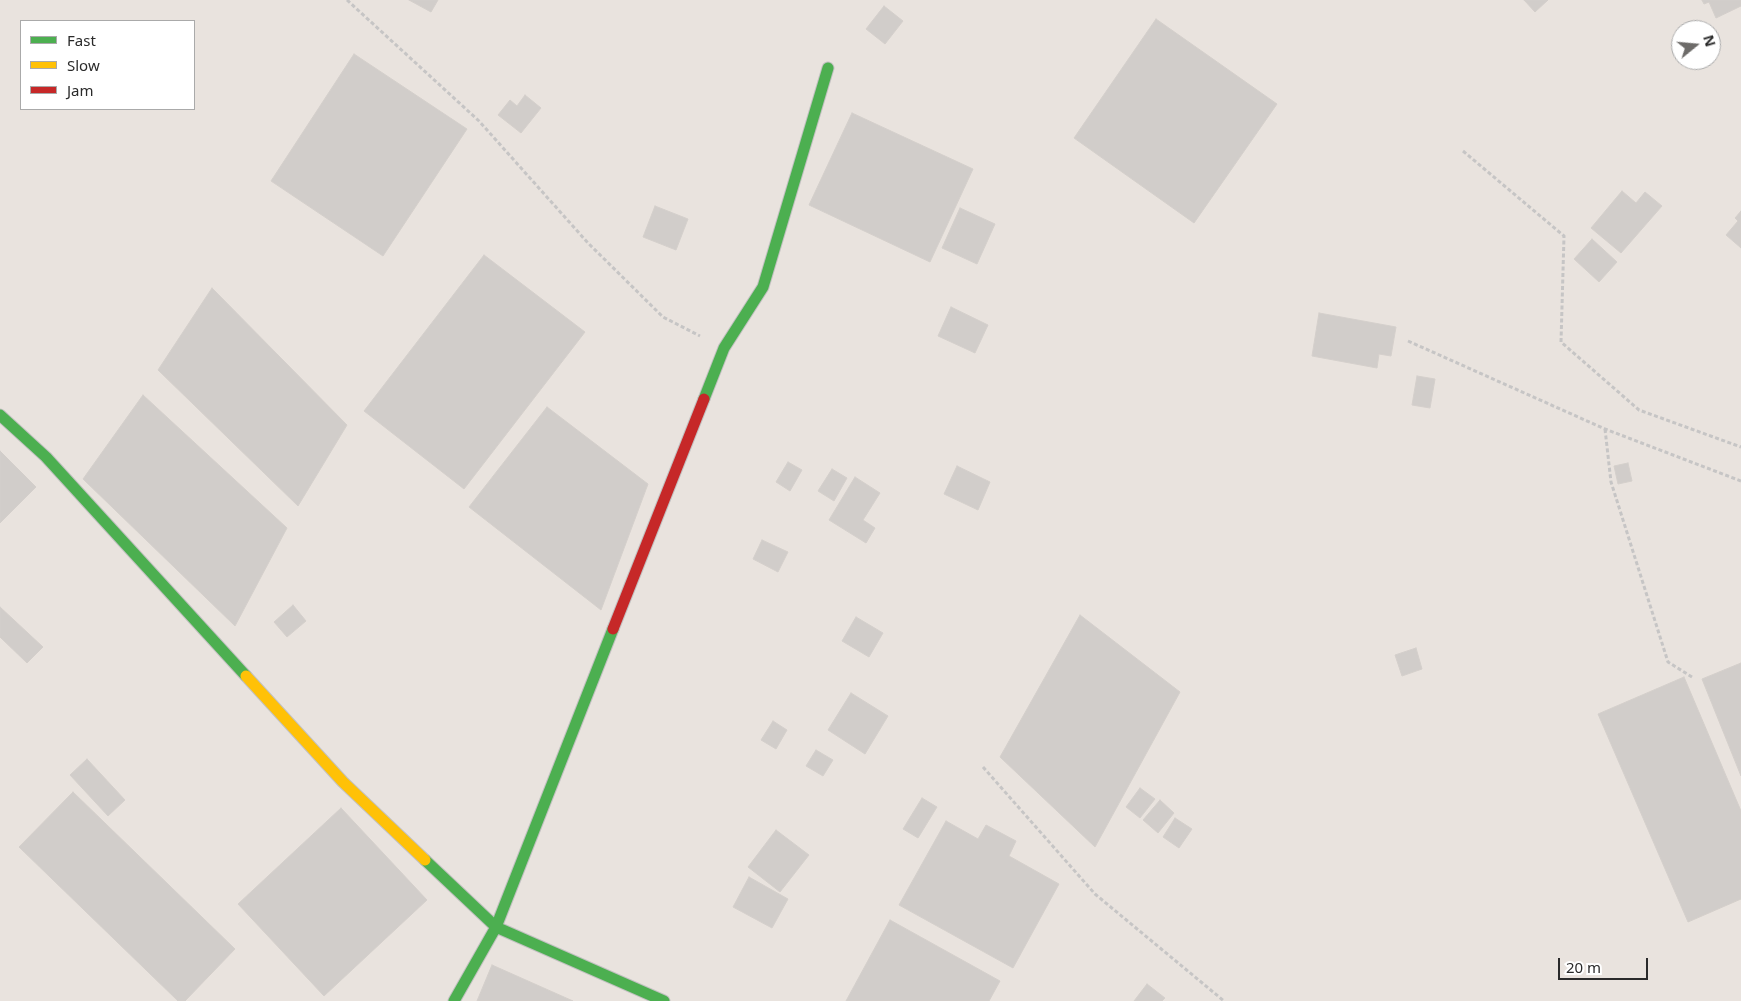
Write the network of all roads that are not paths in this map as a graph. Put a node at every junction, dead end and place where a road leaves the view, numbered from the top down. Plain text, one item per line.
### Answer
1 (828, 68) dead end
2 (0, 415) edge
3 (496, 926) junction
4 (454, 1001) edge
5 (664, 1001) edge

1 - 3 street
2 - 3 street
3 - 4 street
3 - 5 street

